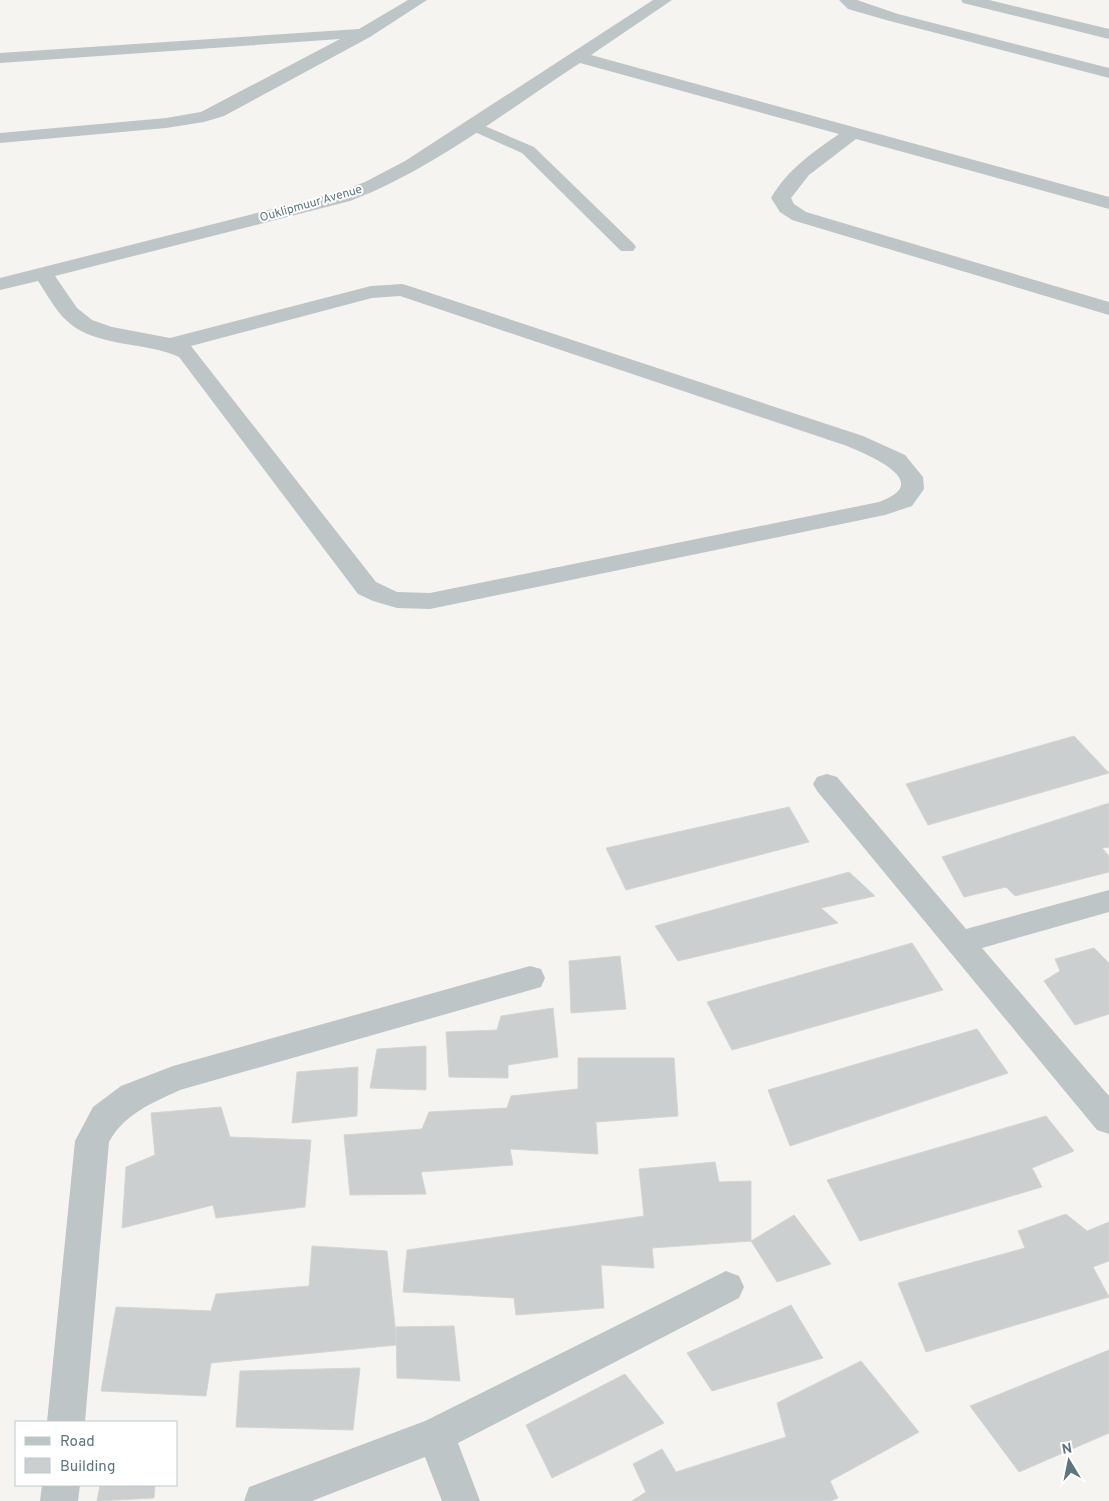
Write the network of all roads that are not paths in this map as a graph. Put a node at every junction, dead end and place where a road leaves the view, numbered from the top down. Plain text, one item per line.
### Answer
1 (419, 0) edge
2 (664, 0) edge
3 (848, 0) edge
4 (969, 0) edge
5 (364, 33) junction
6 (1109, 34) edge
7 (579, 57) junction
8 (0, 58) edge
9 (1109, 73) edge
10 (473, 126) junction
11 (853, 133) junction
12 (0, 138) edge
13 (1109, 203) edge
14 (627, 247) dead end
15 (43, 273) junction
16 (0, 284) edge
17 (1109, 309) edge
18 (174, 344) junction
19 (827, 784) dead end
20 (1109, 901) edge
21 (960, 942) junction
22 (530, 978) dead end
23 (1109, 1120) edge
24 (726, 1287) dead end
25 (66, 1421) edge
26 (436, 1435) junction
27 (60, 1486) edge
28 (59, 1501) edge
29 (263, 1501) edge
30 (461, 1501) edge

1 - 5 street
2 - 7 street, Ouklipmuur Avenue
3 - 9 street
4 - 6 street
5 - 8 street
5 - 12 street
7 - 10 street, Ouklipmuur Avenue
7 - 11 street
10 - 14 lane
10 - 15 street, Ouklipmuur Avenue
11 - 13 street
11 - 17 street
15 - 16 street, Ouklipmuur Avenue
15 - 18 street
18 - 18 street
19 - 21 street
20 - 21 street
21 - 23 street
22 - 25 street
24 - 26 street
26 - 29 street
26 - 30 street
27 - 28 street

